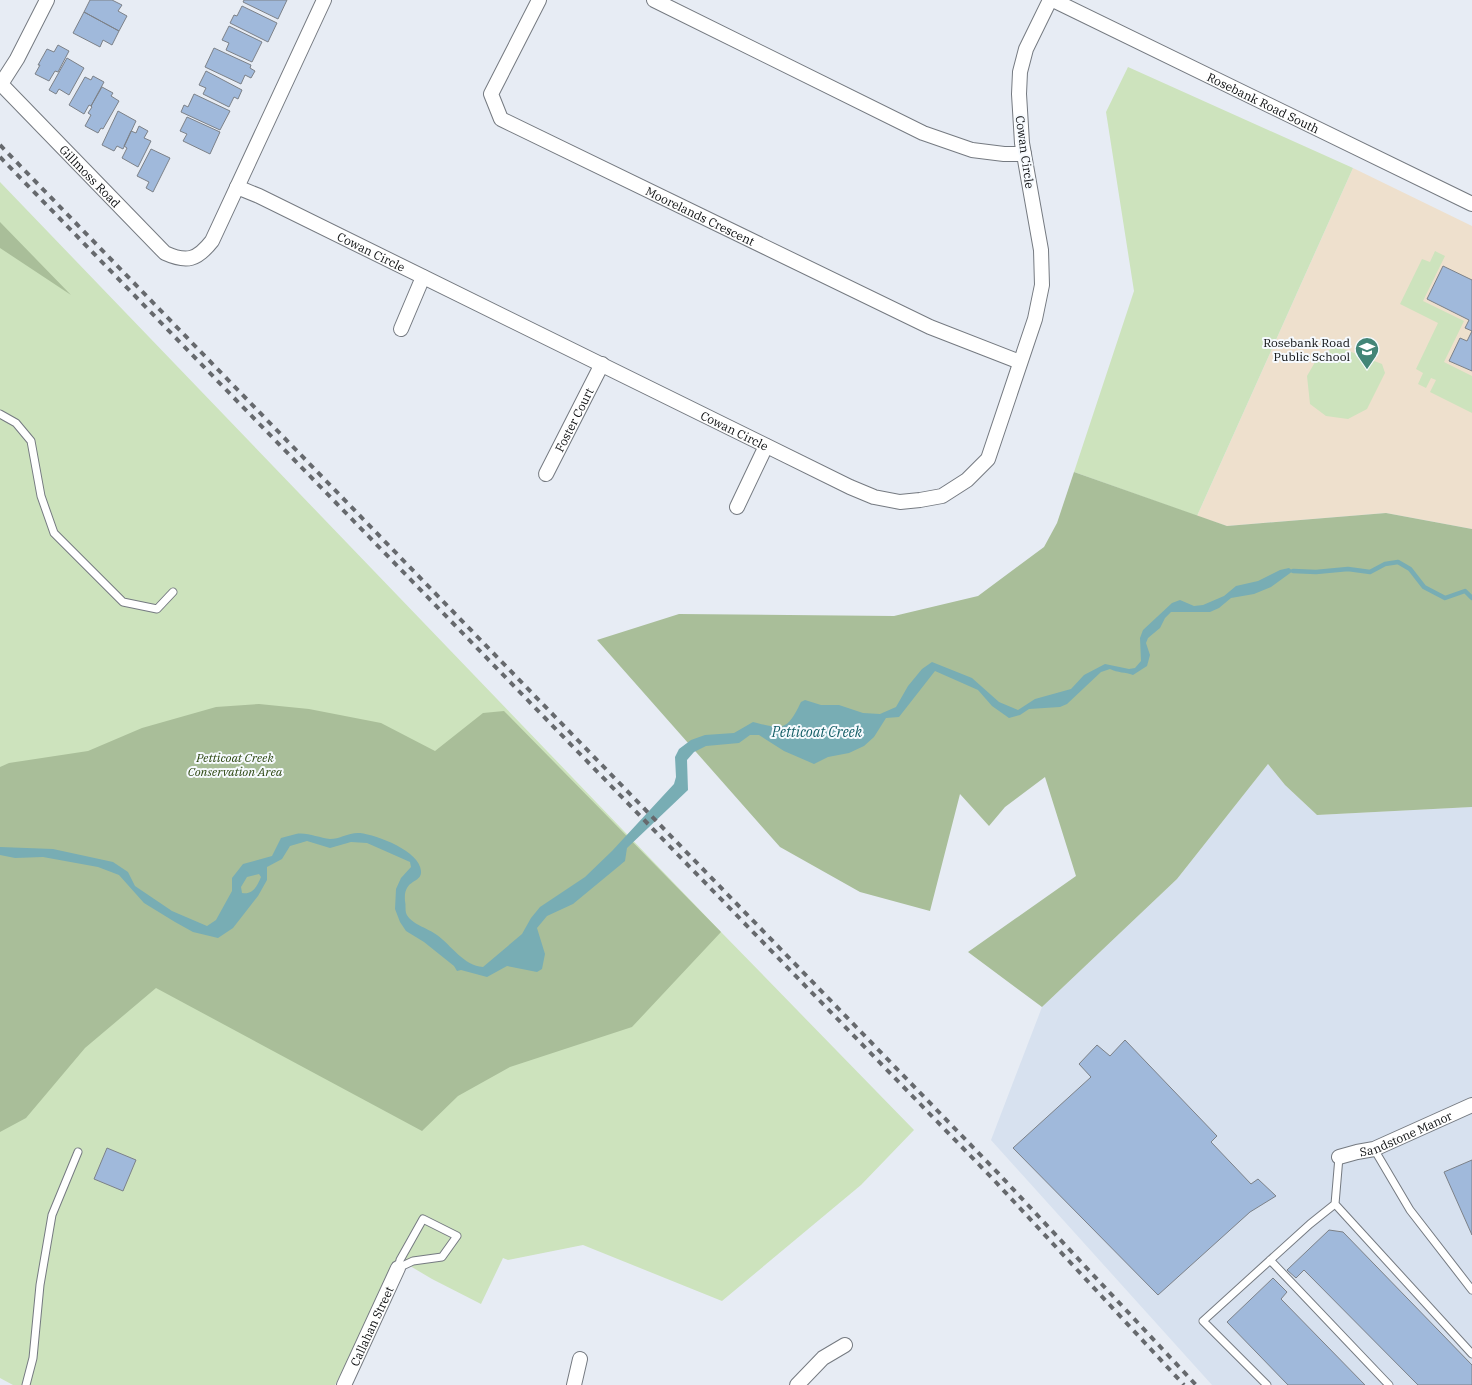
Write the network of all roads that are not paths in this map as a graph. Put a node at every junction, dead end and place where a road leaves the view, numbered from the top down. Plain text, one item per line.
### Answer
1 (47, 0) edge
2 (324, 0) edge
3 (539, 0) edge
4 (654, 0) edge
5 (1052, 0) edge
6 (1, 83) edge
7 (1024, 154) junction
8 (237, 187) junction
9 (1472, 204) edge
10 (424, 278) junction
11 (401, 329) dead end
12 (1020, 362) junction
13 (602, 364) junction
14 (0, 414) edge
15 (766, 446) junction
16 (546, 474) dead end
17 (737, 507) dead end
18 (173, 592) dead end
19 (1472, 1105) edge
20 (1374, 1149) junction
21 (78, 1152) dead end
22 (1339, 1158) joint
23 (1335, 1204) junction
24 (1270, 1260) junction
25 (398, 1268) junction
26 (1472, 1290) edge
27 (845, 1345) dead end
28 (1472, 1354) edge
29 (580, 1359) dead end
30 (26, 1385) edge
31 (344, 1385) edge
32 (574, 1385) edge
33 (797, 1385) edge
34 (1266, 1385) edge
35 (1389, 1385) edge

1 - 6 street, Gillmoss Road
2 - 8 street
3 - 12 street, Moorelands Crescent
4 - 7 street
5 - 7 street, Cowan Circle
5 - 9 street, Rosebank Road South
6 - 8 street, Gillmoss Road
7 - 12 street, Cowan Circle
8 - 10 street, Cowan Circle
10 - 11 street
10 - 13 street, Cowan Circle
12 - 15 street, Cowan Circle
13 - 15 street, Cowan Circle
13 - 16 street, Foster Court
14 - 18 lane
15 - 17 street
19 - 20 street, Sandstone Manor
20 - 22 street, Sandstone Manor
20 - 26 lane
21 - 30 lane
22 - 23 lane
23 - 24 lane
23 - 28 lane
24 - 34 lane
24 - 35 lane
25 - 25 lane
25 - 31 street, Callahan Street
27 - 33 street
29 - 32 street

